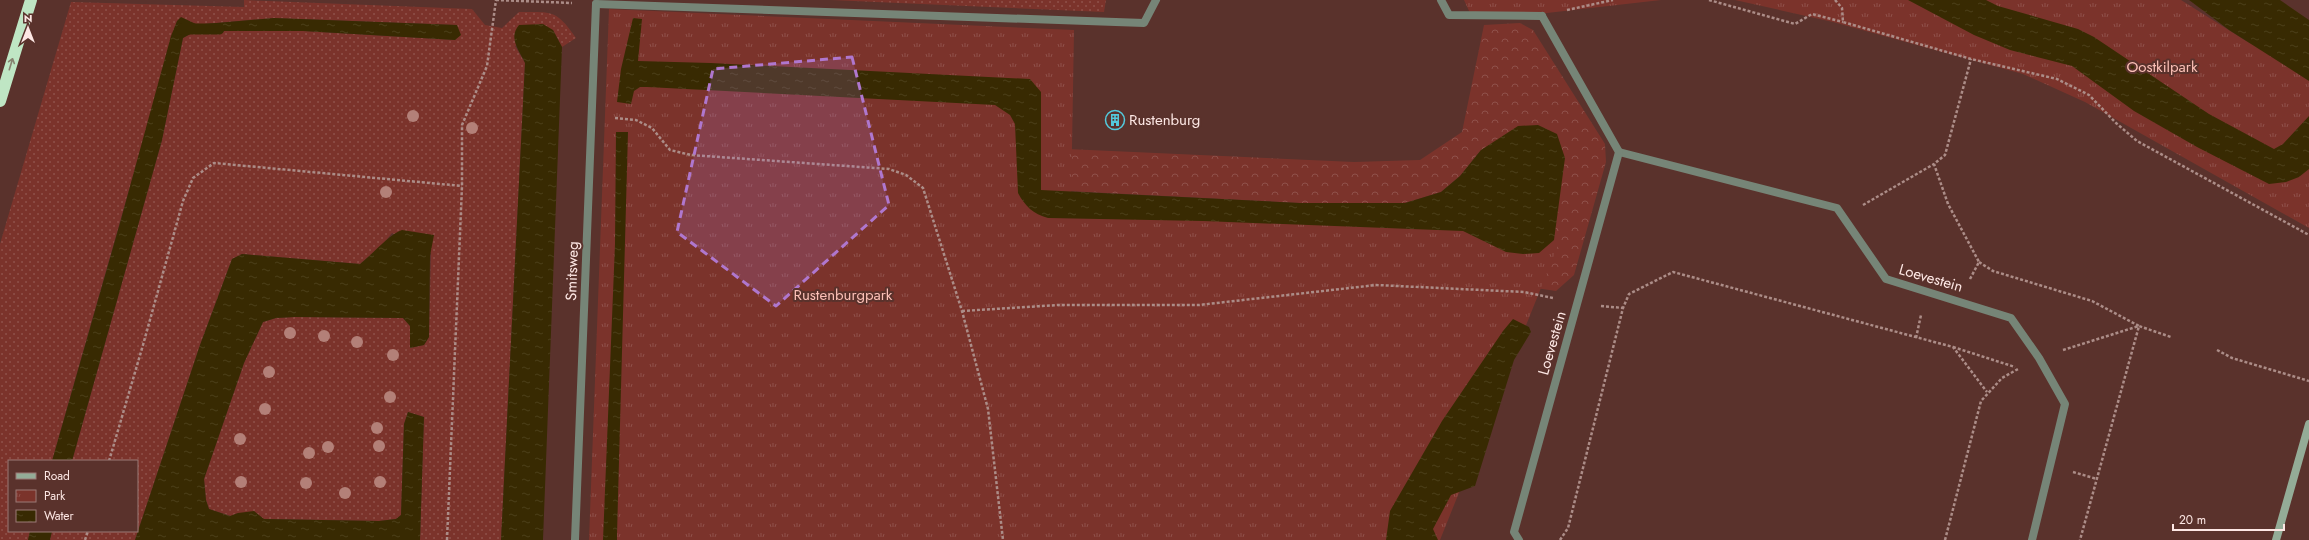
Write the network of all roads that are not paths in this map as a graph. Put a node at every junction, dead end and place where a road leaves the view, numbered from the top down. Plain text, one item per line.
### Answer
1 (31, 0) edge
2 (1156, 0) edge
3 (1441, 0) edge
4 (0, 101) edge
5 (1619, 152) junction
6 (2309, 424) edge
7 (575, 540) edge
8 (1519, 540) edge
9 (2032, 540) edge
10 (2276, 540) edge

4 -> 1 highway
2 - 7 street, Smitsweg
3 - 5 street
5 - 8 street, Loevestein
5 - 9 street, Loevestein
6 - 10 street

